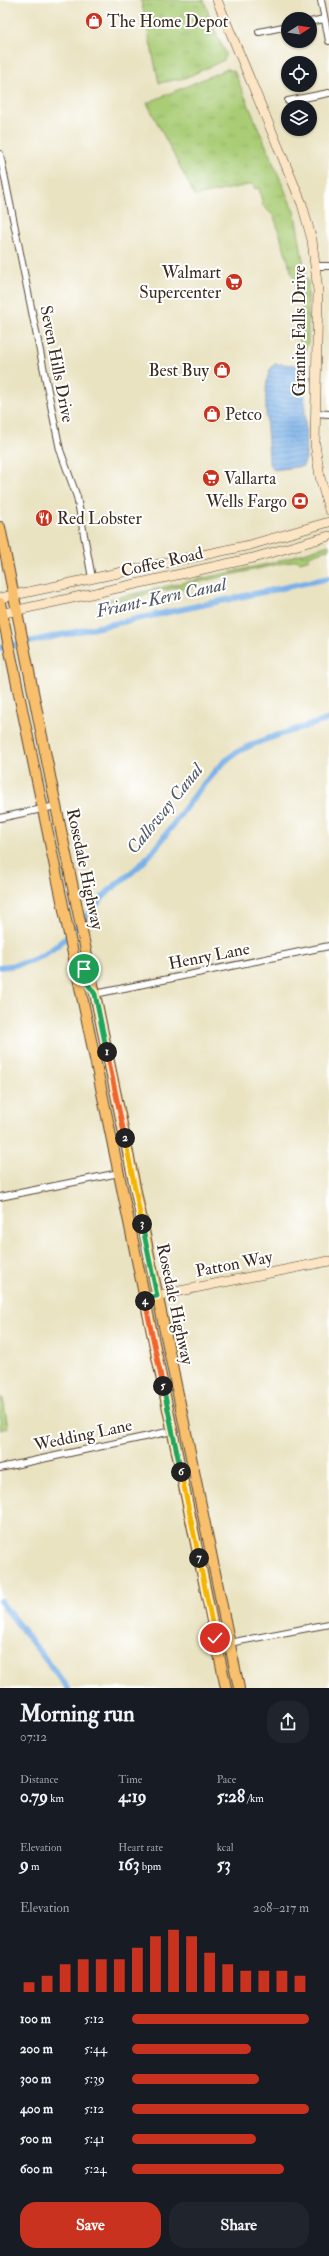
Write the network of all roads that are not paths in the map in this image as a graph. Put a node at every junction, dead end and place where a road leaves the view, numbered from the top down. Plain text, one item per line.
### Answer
1 (217, 0) edge
2 (321, 0) edge
3 (324, 19) junction
4 (317, 20) edge
5 (281, 27) edge
6 (259, 32) dead end
7 (329, 41) edge
8 (329, 93) edge
9 (293, 100) edge
10 (0, 154) edge
11 (316, 266) junction
12 (329, 266) edge
13 (315, 413) junction
14 (329, 414) edge
15 (329, 510) edge
16 (329, 522) edge
17 (0, 527) edge
18 (329, 536) edge
19 (92, 578) junction
20 (14, 595) junction
21 (0, 598) edge
22 (0, 603) edge
23 (16, 610) junction
24 (1, 614) edge
25 (56, 806) junction
26 (42, 809) junction
27 (0, 818) edge
28 (78, 945) junction
29 (329, 946) edge
30 (95, 994) junction
31 (82, 996) junction
32 (110, 1067) junction
33 (119, 1173) junction
34 (0, 1197) edge
35 (329, 1261) edge
36 (157, 1296) junction
37 (145, 1298) junction
38 (159, 1367) junction
39 (172, 1431) junction
40 (186, 1435) junction
41 (0, 1468) edge
42 (201, 1505) junction
43 (199, 1561) junction
44 (329, 1624) edge
45 (229, 1643) junction
46 (218, 1652) junction
47 (226, 1688) edge
48 (233, 1688) edge
49 (239, 1688) edge

1 - 11 street, Granite Falls Drive
2 - 3 street
3 - 4 street
3 - 7 street
5 - 6 street
8 - 9 street
10 - 19 street, Seven Hills Drive
11 - 12 street
11 - 13 street, Granite Falls Drive
13 - 14 street
13 - 15 street, Granite Falls Drive
16 - 19 street, Coffee Road
17 - 20 main road, Rosedale Highway
18 - 23 street, Coffee Road
19 - 20 street, Coffee Road
20 - 21 street, Coffee Road
20 - 23 main road, Rosedale Highway
22 - 24 main road, Rosedale Highway
23 - 24 street, Coffee Road
23 - 25 main road, Rosedale Highway
24 - 26 main road, Rosedale Highway
25 - 26 street
25 - 28 main road, Rosedale Highway
26 - 27 street
26 - 28 main road, Rosedale Highway
28 - 30 main road, Rosedale Highway
28 - 31 main road, Rosedale Highway
29 - 30 street, Henry Lane
30 - 32 main road, Rosedale Highway
31 - 32 main road
31 - 33 main road, Rosedale Highway
32 - 36 main road, Rosedale Highway
33 - 34 street
33 - 37 main road, Rosedale Highway
35 - 36 street, Patton Way
36 - 37 street, Patton Way
36 - 40 main road, Rosedale Highway
37 - 38 main road, Rosedale Highway
38 - 39 main road, Rosedale Highway
38 - 40 main road
39 - 41 street, Wedding Lane
39 - 42 main road
39 - 43 main road, Rosedale Highway
40 - 42 main road, Rosedale Highway
42 - 45 main road, Rosedale Highway
43 - 45 main road
43 - 46 main road, Rosedale Highway
44 - 45 street
45 - 49 main road, Rosedale Highway
46 - 47 main road, Rosedale Highway
46 - 48 main road

